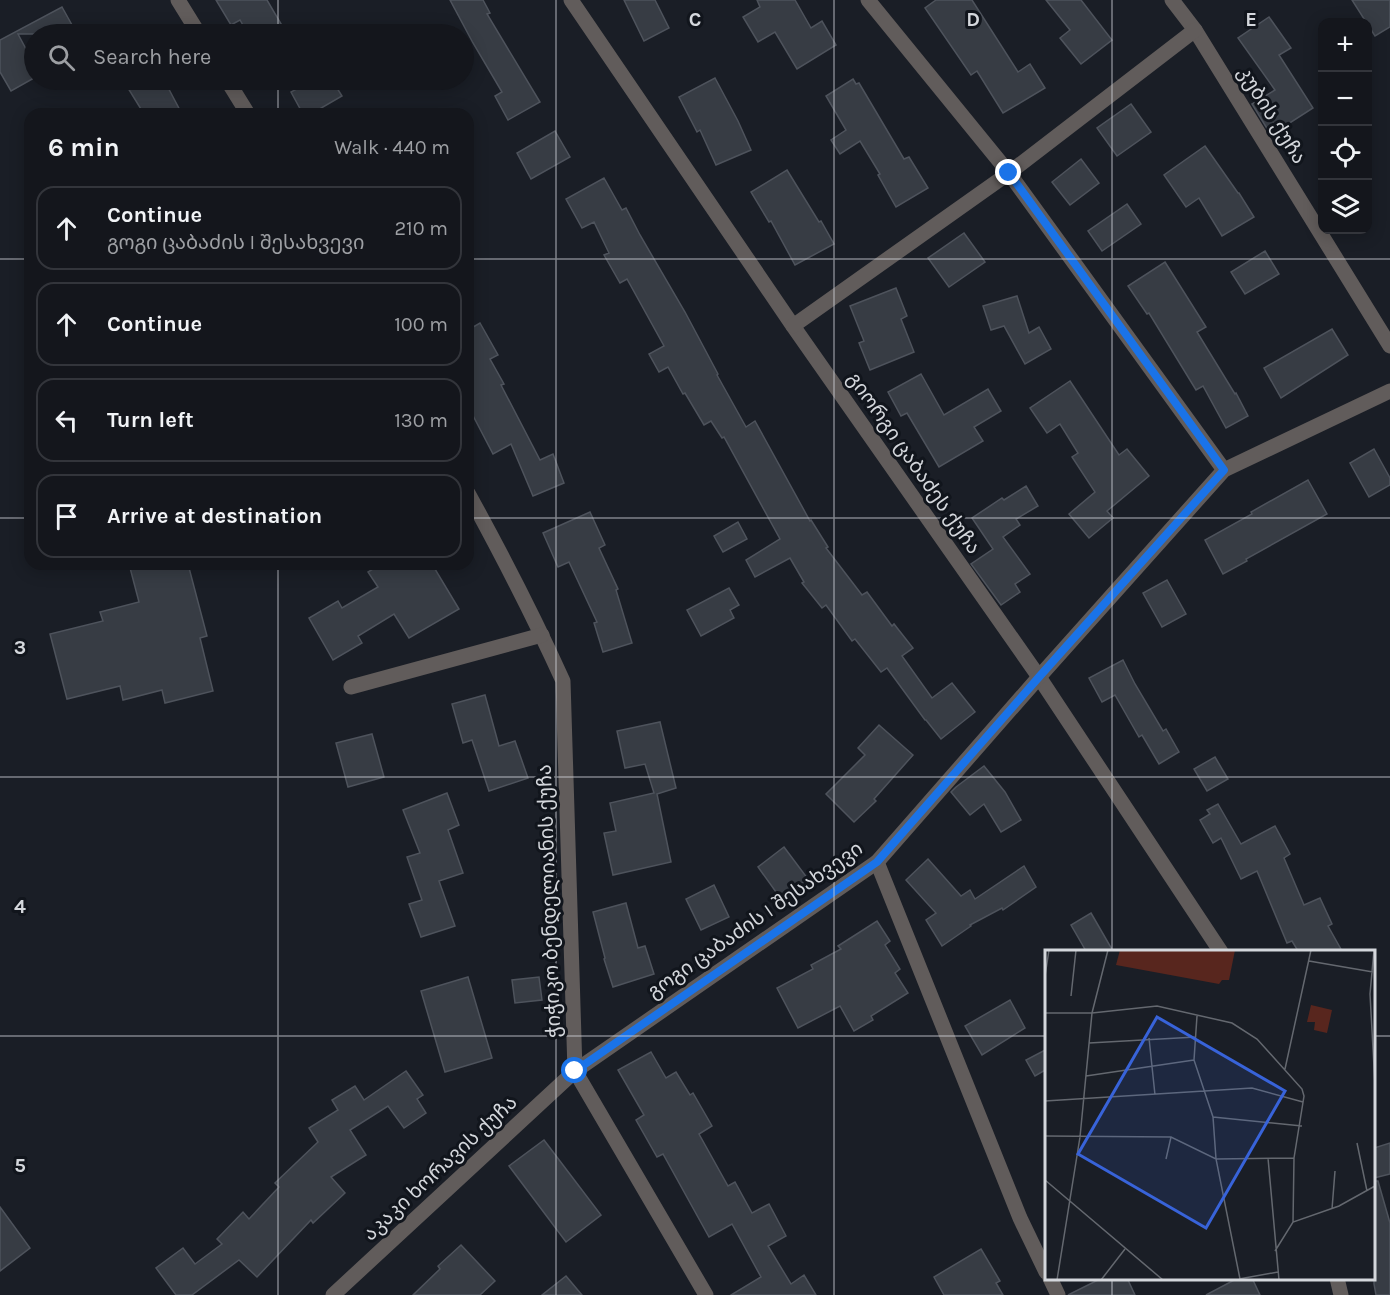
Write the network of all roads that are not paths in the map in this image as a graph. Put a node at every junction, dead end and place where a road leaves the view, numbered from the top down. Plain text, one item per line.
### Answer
1 (178, 0) edge
2 (571, 0) edge
3 (867, 0) edge
4 (1172, 0) edge
5 (193, 24) edge
6 (1195, 30) junction
7 (233, 90) edge
8 (244, 108) edge
9 (1009, 173) junction
10 (793, 327) junction
11 (1390, 346) edge
12 (1390, 391) edge
13 (1224, 470) junction
14 (474, 504) edge
15 (542, 635) junction
16 (1039, 677) junction
17 (351, 687) dead end
18 (877, 862) junction
19 (1220, 950) edge
20 (575, 1071) junction
21 (1045, 1268) edge
22 (1051, 1280) edge
23 (1337, 1280) edge
24 (333, 1295) edge
25 (706, 1295) edge
26 (1058, 1295) edge
27 (1341, 1295) edge

1 - 5 street
2 - 10 street, გიორგი ცაბაძეს ქუჩა
3 - 9 street
4 - 6 street, კუბის ქუჩა
6 - 9 street
6 - 11 street, კუბის ქუჩა
7 - 8 street
9 - 10 street
9 - 13 street
10 - 16 street, გიორგი ცაბაძეს ქუჩა
12 - 13 street
13 - 16 street, გოგი ცაბაძის I შესახვევი
14 - 15 street, ჭიჭიკო ბენდელიანის ქუჩა
15 - 17 street
15 - 20 street, ჭიჭიკო ბენდელიანის ქუჩა
16 - 18 street, გოგი ცაბაძის I შესახვევი
16 - 19 street, გიორგი ცაბაძეს ქუჩა
18 - 20 street, გოგი ცაბაძის I შესახვევი
18 - 21 street
20 - 24 street, აკაკი ხორავის ქუჩა
20 - 25 street, ჭიჭიკო ბენდელიანის ქუჩა
22 - 26 street
23 - 27 street

